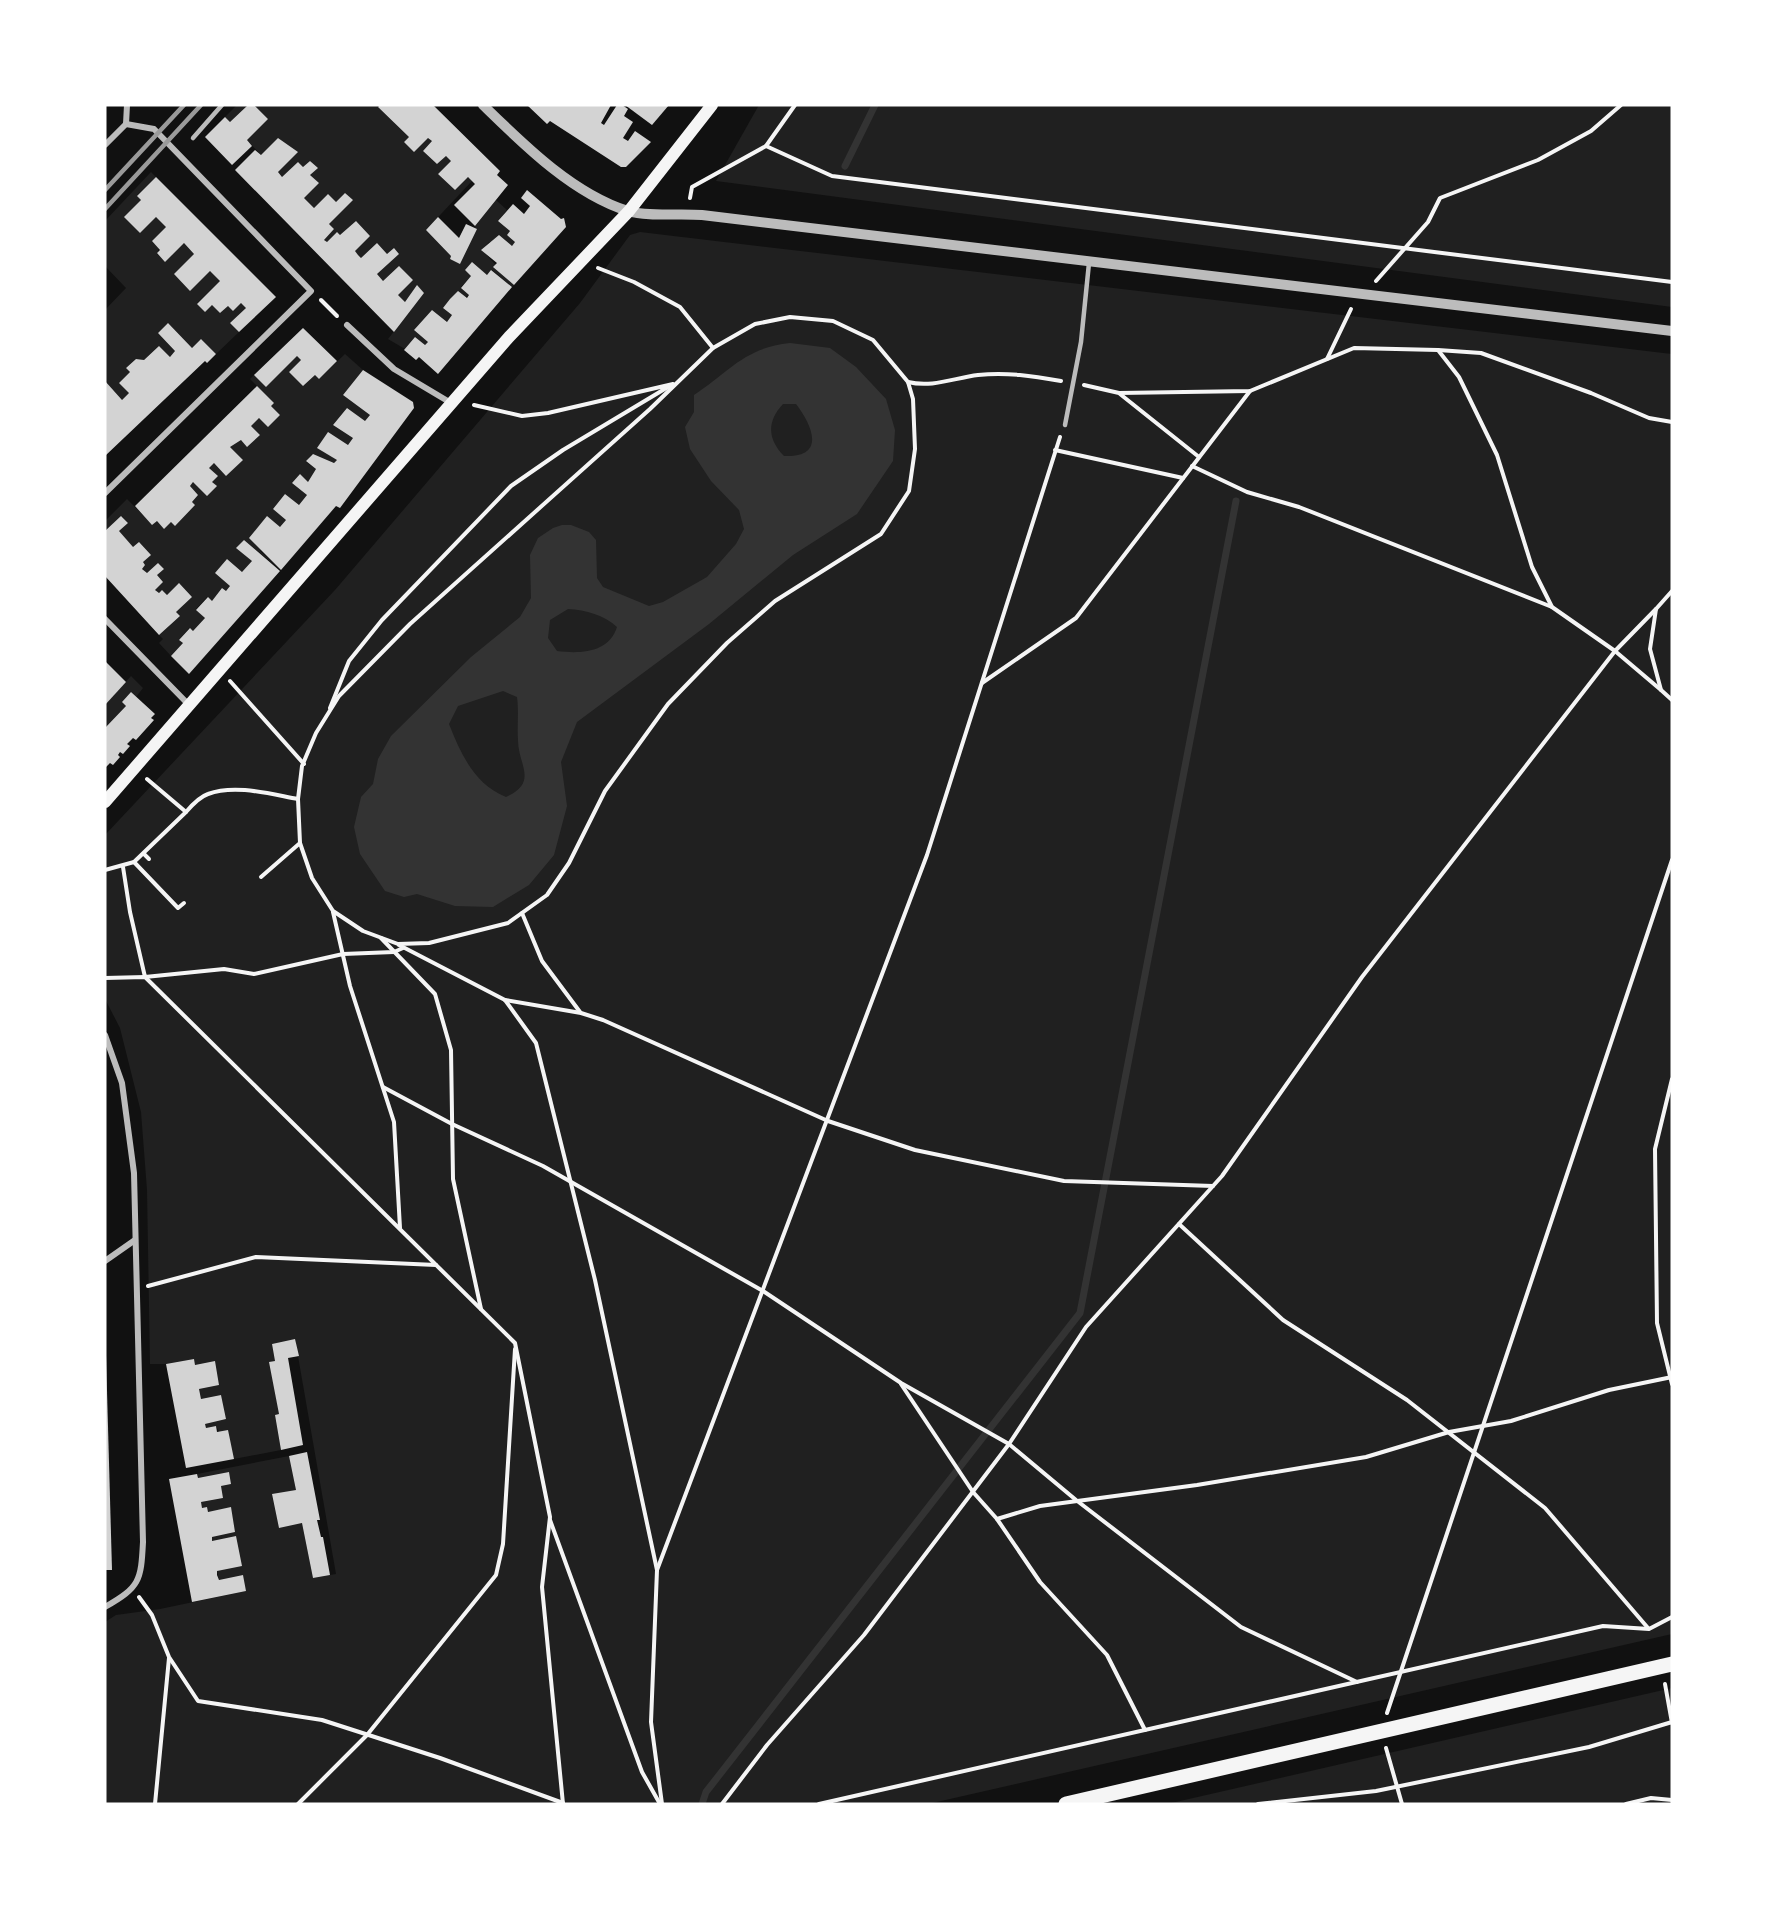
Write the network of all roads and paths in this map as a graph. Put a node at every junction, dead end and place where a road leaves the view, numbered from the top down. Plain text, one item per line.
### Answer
1 (127, 105) edge
2 (222, 105) edge
3 (483, 105) edge
4 (712, 105) edge
5 (795, 105) edge
6 (1621, 105) edge
7 (126, 124) junction
8 (193, 138) dead end
9 (105, 145) edge
10 (766, 146) junction
11 (690, 202) dead end
12 (629, 211) junction
13 (1403, 248) junction
14 (1089, 260) junction
15 (595, 267) dead end
16 (1672, 282) edge
17 (311, 291) junction
18 (1366, 294) junction
19 (346, 325) joint
20 (1672, 331) edge
21 (713, 348) junction
22 (1438, 350) junction
23 (1327, 359) junction
24 (1046, 378) dead end
25 (908, 382) junction
26 (673, 384) junction
27 (1101, 389) dead end
28 (1250, 391) junction
29 (1119, 393) junction
30 (452, 404) junction
31 (474, 405) dead end
32 (1672, 422) edge
33 (1065, 425) joint
34 (1055, 450) junction
35 (1199, 457) junction
36 (1192, 466) junction
37 (1183, 478) junction
38 (105, 493) edge
39 (1672, 591) edge
40 (1552, 607) junction
41 (1656, 609) junction
42 (105, 619) edge
43 (1614, 651) junction
44 (225, 675) dead end
45 (982, 683) junction
46 (1661, 690) junction
47 (1672, 700) edge
48 (190, 706) junction
49 (326, 718) junction
50 (304, 764) junction
51 (141, 773) dead end
52 (298, 799) junction
53 (105, 802) edge
54 (186, 812) junction
55 (300, 843) junction
56 (144, 854) junction
57 (149, 859) dead end
58 (1672, 860) edge
59 (134, 862) junction
60 (123, 867) junction
61 (105, 870) edge
62 (261, 877) dead end
63 (184, 903) dead end
64 (333, 911) junction
65 (522, 913) junction
66 (380, 938) junction
67 (416, 943) junction
68 (398, 944) junction
69 (404, 948) junction
70 (394, 952) junction
71 (343, 954) junction
72 (145, 977) junction
73 (105, 978) edge
74 (505, 1000) junction
75 (581, 1013) junction
76 (105, 1035) edge
77 (1672, 1078) edge
78 (383, 1087) junction
79 (828, 1121) junction
80 (452, 1124) junction
81 (570, 1181) junction
82 (1213, 1186) junction
83 (1179, 1224) junction
84 (400, 1229) junction
85 (135, 1240) junction
86 (105, 1261) edge
87 (436, 1265) junction
88 (136, 1289) junction
89 (763, 1291) junction
90 (482, 1310) junction
91 (515, 1343) junction
92 (1671, 1377) edge
93 (900, 1383) junction
94 (1672, 1384) edge
95 (1483, 1426) junction
96 (1449, 1432) junction
97 (1009, 1444) junction
98 (1474, 1452) junction
99 (973, 1492) junction
100 (1076, 1500) junction
101 (550, 1517) junction
102 (997, 1520) junction
103 (657, 1570) junction
104 (133, 1587) junction
105 (105, 1607) edge
106 (1672, 1617) edge
107 (1649, 1629) junction
108 (169, 1657) junction
109 (1667, 1665) edge
110 (1400, 1672) junction
111 (1357, 1682) junction
112 (1672, 1723) edge
113 (1145, 1730) junction
114 (1381, 1730) junction
115 (367, 1735) junction
116 (1397, 1787) junction
117 (1672, 1800) edge
118 (155, 1804) edge
119 (298, 1804) edge
120 (563, 1804) edge
121 (661, 1804) edge
122 (722, 1804) edge
123 (819, 1804) edge
124 (1066, 1804) edge
125 (1258, 1804) edge
126 (1402, 1804) edge
127 (1626, 1804) edge

1 - 7 street
2 - 8 lane
3 - 12 street
4 - 12 main road
5 - 10 path
6 - 13 path
7 - 9 street
7 - 17 street
10 - 11 path
10 - 13 path
12 - 14 street
12 - 30 main road
13 - 16 path
13 - 18 path
14 - 18 street
14 - 33 lane
15 - 21 path
17 - 19 path
17 - 38 street
18 - 20 street
18 - 23 path
19 - 30 street
21 - 25 path
21 - 26 path
22 - 23 path
22 - 32 path
22 - 40 path
23 - 28 path
24 - 25 path
25 - 65 path
26 - 31 path
26 - 49 path
26 - 49 path
27 - 29 path
28 - 29 path
28 - 35 path
29 - 35 path
30 - 48 main road
33 - 34 path
34 - 37 path
34 - 45 path
35 - 36 path
36 - 37 path
36 - 40 path
37 - 45 path
39 - 41 path
40 - 43 path
41 - 43 path
41 - 46 path
42 - 48 street
43 - 46 path
43 - 82 path
44 - 50 path
45 - 79 path
46 - 47 path
48 - 53 main road
49 - 50 path
50 - 52 path
51 - 54 path
52 - 54 path
52 - 55 path
54 - 56 path
55 - 62 path
55 - 64 path
56 - 57 path
56 - 59 path
58 - 95 path
59 - 60 path
59 - 63 path
60 - 61 path
60 - 72 path
64 - 66 path
64 - 71 path
65 - 67 path
65 - 75 path
66 - 68 path
66 - 70 path
67 - 68 path
67 - 69 path
68 - 69 path
69 - 70 path
69 - 74 path
70 - 71 path
70 - 80 path
71 - 72 path
71 - 78 path
72 - 73 path
72 - 84 path
74 - 75 path
74 - 81 path
75 - 79 path
76 - 85 street
77 - 92 path
78 - 80 path
78 - 84 path
79 - 82 path
79 - 89 path
80 - 81 path
80 - 90 path
81 - 89 path
81 - 103 path
82 - 83 path
83 - 96 path
83 - 97 path
84 - 87 path
85 - 86 street
85 - 88 street
87 - 88 path
87 - 90 path
88 - 104 street
89 - 93 path
89 - 103 path
90 - 91 path
91 - 101 path
91 - 115 path
92 - 94 path
92 - 95 path
93 - 97 path
93 - 99 path
95 - 96 path
95 - 98 path
96 - 98 path
96 - 100 path
97 - 99 path
97 - 100 path
98 - 107 path
98 - 110 path
99 - 102 path
99 - 122 path
100 - 102 path
100 - 111 path
101 - 120 path
101 - 121 path
102 - 113 path
103 - 121 path
104 - 105 street
104 - 108 path
106 - 107 path
107 - 110 path
108 - 115 path
108 - 118 path
109 - 112 path
109 - 114 main road
110 - 111 path
110 - 114 path
111 - 113 path
112 - 116 path
113 - 123 path
114 - 116 path
114 - 124 main road
115 - 119 path
115 - 120 path
116 - 125 path
116 - 126 path
117 - 127 path

